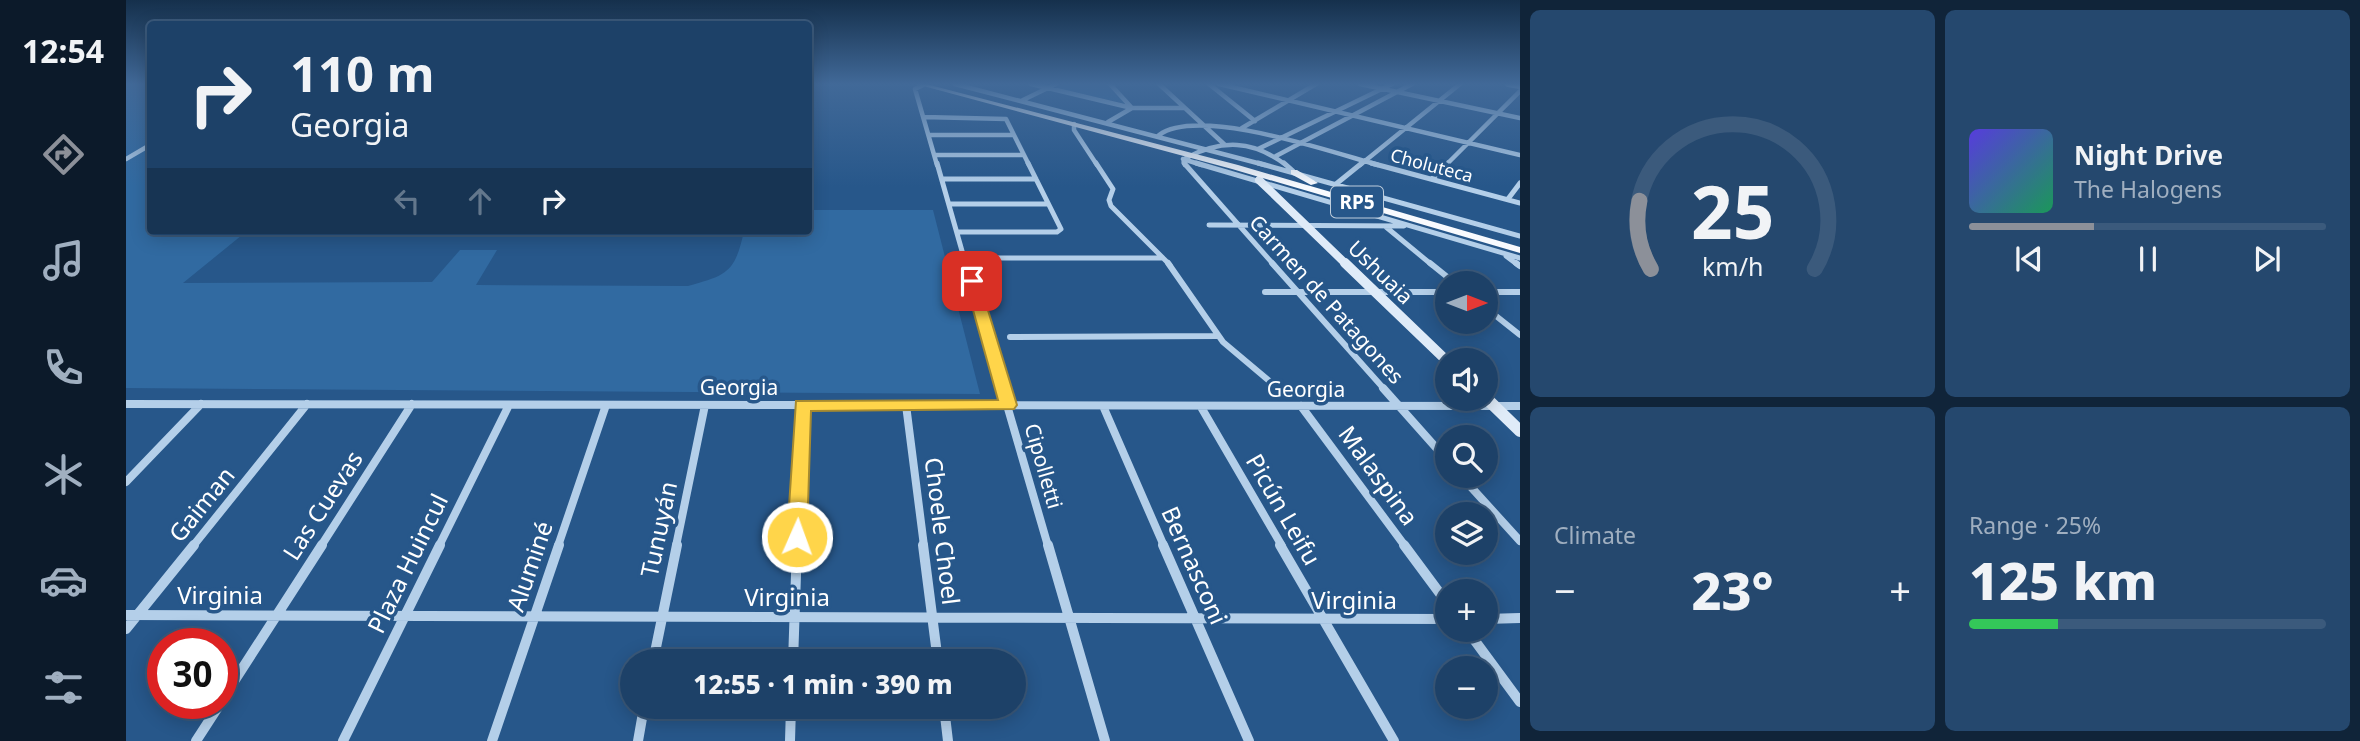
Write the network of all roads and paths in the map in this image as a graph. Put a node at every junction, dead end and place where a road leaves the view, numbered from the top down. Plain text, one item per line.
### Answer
1 (924, 119) edge
2 (1004, 119) edge
3 (1054, 119) edge
4 (1058, 119) edge
5 (1093, 119) edge
6 (1113, 119) edge
7 (1196, 119) edge
8 (1252, 119) edge
9 (1259, 119) edge
10 (1320, 119) edge
11 (1344, 119) edge
12 (1366, 119) edge
13 (1419, 119) edge
14 (1493, 119) edge
15 (1255, 121) junction
16 (1107, 122) junction
17 (1074, 124) junction
18 (1205, 127) junction
19 (1242, 128) junction
20 (1407, 128) junction
21 (929, 135) junction
22 (1014, 135) junction
23 (1159, 135) junction
24 (1281, 139) junction
25 (1296, 143) junction
26 (1469, 143) junction
27 (1225, 145) junction
28 (147, 147) edge
29 (1258, 149) junction
30 (1195, 154) junction
31 (935, 155) junction
32 (1024, 155) junction
33 (1520, 155) edge
34 (1276, 156) junction
35 (126, 159) edge
36 (1364, 161) junction
37 (1294, 172) junction
38 (1036, 179) junction
39 (1432, 179) junction
40 (942, 180) junction
41 (1259, 180) junction
42 (1520, 183) edge
43 (1336, 184) junction
44 (1507, 199) junction
45 (1520, 203) edge
46 (949, 204) junction
47 (1048, 204) junction
48 (1369, 207) junction
49 (1209, 225) dead end
50 (1238, 225) junction
51 (1306, 226) junction
52 (1385, 226) junction
53 (1413, 226) junction
54 (958, 232) junction
55 (1520, 236) edge
56 (1520, 248) edge
57 (1500, 252) junction
58 (983, 258) dead end
59 (1164, 258) junction
60 (1520, 258) edge
61 (1520, 266) edge
62 (1440, 271) edge
63 (1265, 292) dead end
64 (1298, 292) junction
65 (1375, 292) junction
66 (1435, 292) edge
67 (1498, 292) edge
68 (1520, 292) edge
69 (1498, 317) edge
70 (1217, 335) junction
71 (1520, 335) edge
72 (1010, 337) dead end
73 (1435, 350) edge
74 (1281, 391) dead end
75 (1498, 403) edge
76 (126, 404) edge
77 (201, 404) junction
78 (307, 404) junction
79 (412, 404) junction
80 (1435, 404) edge
81 (509, 405) junction
82 (606, 405) junction
83 (705, 405) junction
84 (802, 405) junction
85 (906, 405) junction
86 (1008, 405) junction
87 (1103, 406) junction
88 (1301, 406) junction
89 (1398, 406) junction
90 (1520, 406) edge
91 (1200, 407) junction
92 (1498, 410) edge
93 (1520, 431) edge
94 (1435, 447) edge
95 (126, 482) edge
96 (1472, 488) edge
97 (1520, 541) edge
98 (1435, 587) edge
99 (132, 615) edge
100 (277, 615) junction
101 (405, 616) junction
102 (534, 616) junction
103 (662, 616) junction
104 (794, 617) junction
105 (932, 617) junction
106 (1069, 618) junction
107 (1520, 618) edge
108 (1196, 619) junction
109 (1435, 619) edge
110 (1498, 619) edge
111 (1324, 620) junction
112 (126, 629) edge
113 (1476, 642) edge
114 (656, 649) edge
115 (793, 649) edge
116 (936, 649) edge
117 (238, 676) edge
118 (1520, 702) edge
119 (210, 719) edge
120 (642, 719) edge
121 (791, 719) edge
122 (945, 719) edge
123 (196, 741) edge
124 (343, 741) edge
125 (492, 741) edge
126 (638, 741) edge
127 (790, 741) edge
128 (948, 741) edge
129 (1105, 741) edge
130 (1249, 741) edge
131 (1394, 741) edge

1 - 21 street, Cipolletti
2 - 22 street
3 - 17 main road
4 - 30 main road, RP5
5 - 16 street
6 - 16 street
7 - 18 street
8 - 15 street
9 - 15 street
10 - 24 street
11 - 25 street
12 - 20 street
13 - 20 street
14 - 26 street
15 - 19 street
16 - 23 street
17 - 30 main road
17 - 59 street
18 - 19 street, Choluteca
18 - 23 street, Choluteca
18 - 27 street
19 - 24 street, Choluteca
20 - 26 street
20 - 36 street
21 - 22 street
21 - 31 street, Cipolletti
22 - 32 street
23 - 30 street
24 - 25 street, Choluteca
24 - 29 street
25 - 34 street
25 - 36 street, Choluteca
26 - 33 street
26 - 39 street
27 - 29 street
27 - 30 street
28 - 35 street
29 - 34 street
30 - 37 street
30 - 41 street
30 - 48 main road, RP5
30 - 50 street, Carmen de Patagones
30 - 56 main road, RP5
31 - 32 street
31 - 40 street, Cipolletti
32 - 38 street
34 - 37 street
36 - 39 street, Choluteca
36 - 43 street
37 - 43 street
37 - 48 main road
38 - 40 street
38 - 47 street
39 - 44 street, Choluteca
40 - 46 street, Cipolletti
41 - 48 street
41 - 51 main road, Ushuaia
42 - 44 street
43 - 55 street
44 - 45 street, Choluteca
46 - 47 street
46 - 54 street, Cipolletti
47 - 54 street
48 - 52 street
48 - 53 street
48 - 56 main road, RP5
49 - 50 street
50 - 51 street
50 - 64 street, Carmen de Patagones
51 - 52 street
51 - 65 main road, Ushuaia
52 - 53 street
52 - 62 street
53 - 57 street
54 - 86 street, Cipolletti
57 - 60 street
57 - 61 street
58 - 59 street
59 - 70 street
63 - 64 street
64 - 65 street
64 - 89 street, Carmen de Patagones
65 - 66 street
65 - 73 main road, Ushuaia
67 - 68 street
69 - 71 street
70 - 72 street
70 - 74 street
75 - 90 street, Georgia
76 - 77 street, Georgia
77 - 78 street, Georgia
77 - 95 street
78 - 79 street, Georgia
78 - 99 street, Gaiman
79 - 81 street, Georgia
79 - 100 street, Las Cuevas
80 - 89 street, Georgia
81 - 82 street, Georgia
81 - 101 street, Plaza Huincul
82 - 83 street, Georgia
82 - 102 street, Aluminé
83 - 84 street, Georgia
83 - 103 street, Tunuyán
84 - 85 street, Georgia
84 - 104 street
85 - 86 street, Georgia
85 - 105 street, Choele Choel
86 - 87 street, Georgia
86 - 106 street, Cipolletti
87 - 91 street, Georgia
87 - 108 street, Bernasconi
88 - 89 street, Georgia
88 - 91 street, Georgia
88 - 98 street, Malaspina
89 - 94 street, Carmen de Patagones
91 - 111 street, Picún Leifu
92 - 93 main road
96 - 97 street
99 - 100 street, Virginia
99 - 112 street, Gaiman
100 - 101 street, Virginia
100 - 117 street, Las Cuevas
101 - 102 street, Virginia
101 - 124 street, Plaza Huincul
102 - 103 street, Virginia
102 - 125 street, Aluminé
103 - 104 street, Virginia
103 - 114 street, Tunuyán
104 - 105 street, Virginia
104 - 115 street
105 - 106 street, Virginia
105 - 116 street, Choele Choel
106 - 108 street, Virginia
106 - 129 street, Cipolletti
107 - 110 street
108 - 111 street, Virginia
108 - 130 street, Bernasconi
109 - 111 street, Virginia
111 - 131 street, Picún Leifu
113 - 118 street
119 - 123 street, Las Cuevas
120 - 126 street
121 - 127 street
122 - 128 street

